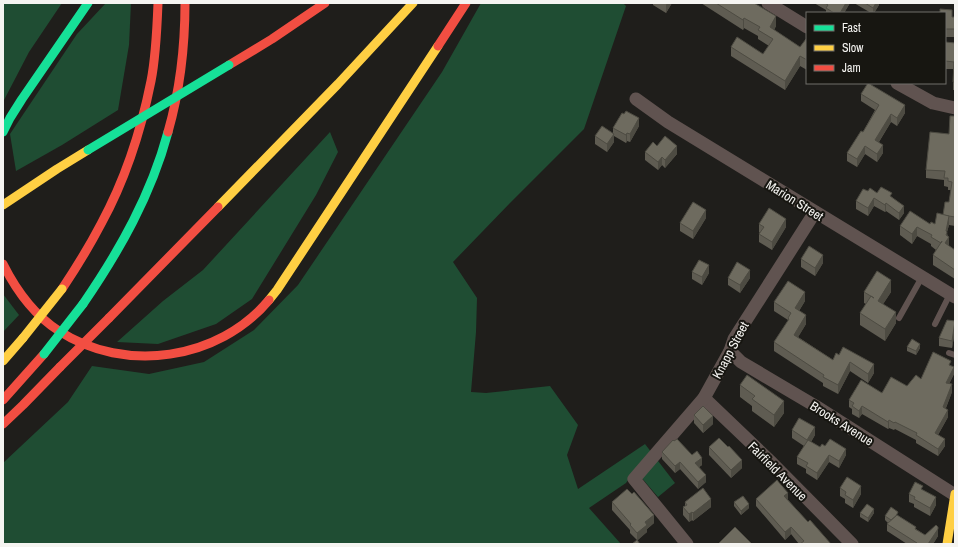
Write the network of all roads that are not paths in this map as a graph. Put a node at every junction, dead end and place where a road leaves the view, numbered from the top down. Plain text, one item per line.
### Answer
1 (88, 3) edge
2 (158, 3) edge
3 (185, 3) edge
4 (325, 3) edge
5 (414, 3) edge
6 (466, 3) edge
7 (768, 3) edge
8 (806, 26) edge
9 (899, 84) edge
10 (636, 99) dead end
11 (955, 108) edge
12 (3, 132) edge
13 (4, 205) edge
14 (815, 212) junction
15 (3, 264) edge
16 (922, 277) junction
17 (952, 295) edge
18 (899, 318) dead end
19 (934, 324) dead end
20 (730, 351) junction
21 (3, 361) edge
22 (704, 398) junction
23 (3, 400) edge
24 (3, 424) edge
25 (955, 494) edge
26 (687, 544) edge
27 (852, 544) edge
28 (947, 544) edge

1 - 12 main road
2 - 21 main road, bridge
3 - 23 main road, bridge
4 - 13 main road, bridge
5 - 24 main road, bridge
6 - 15 main road
7 - 8 street
9 - 11 street
10 - 14 street, Marion Street
14 - 16 street, Marion Street
14 - 20 street, Knapp Street
16 - 17 street, Marion Street
16 - 18 lane
17 - 19 lane
20 - 22 street, Knapp Street
20 - 25 street, Brooks Avenue
22 - 26 street, Knapp Street
22 - 27 street, Fairfield Avenue
25 - 28 main road

